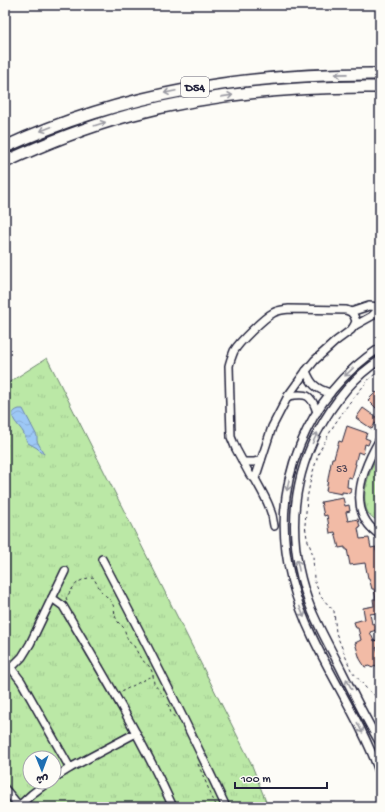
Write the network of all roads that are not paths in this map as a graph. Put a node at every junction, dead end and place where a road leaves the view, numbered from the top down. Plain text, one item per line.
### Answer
1 (380, 74) edge
2 (380, 87) edge
3 (5, 146) edge
4 (5, 162) edge
5 (380, 308) edge
6 (351, 312) junction
7 (354, 326) junction
8 (380, 348) edge
9 (380, 360) edge
10 (306, 371) junction
11 (330, 393) junction
12 (288, 396) junction
13 (318, 412) junction
14 (380, 439) edge
15 (260, 460) junction
16 (243, 462) junction
17 (254, 477) junction
18 (274, 526) dead end
19 (380, 535) edge
20 (102, 559) dead end
21 (65, 571) dead end
22 (52, 598) junction
23 (5, 662) edge
24 (11, 668) junction
25 (136, 733) junction
26 (380, 743) edge
27 (70, 768) junction
28 (62, 773) edge
29 (380, 774) edge
30 (380, 782) edge
31 (5, 789) edge
32 (38, 790) edge
33 (18, 806) edge
34 (170, 806) edge
35 (226, 807) edge

1 -> 3 highway, D54
4 -> 2 highway, D54
5 - 6 street
5 - 7 street
6 - 7 street
6 - 16 street
7 - 10 street
8 -> 11 street
26 -> 9 street
10 - 11 street
10 - 12 street
11 - 13 street
12 - 13 street
12 - 15 street
13 -> 29 street
14 - 19 street
15 - 16 street
15 - 17 street
16 - 17 street
17 - 18 street
20 - 35 street
21 - 22 street
22 - 24 street
22 - 25 street
23 - 24 street
24 - 27 street
25 - 27 street
25 - 34 street
27 - 28 street
29 - 30 street
31 - 33 street
32 - 33 street

